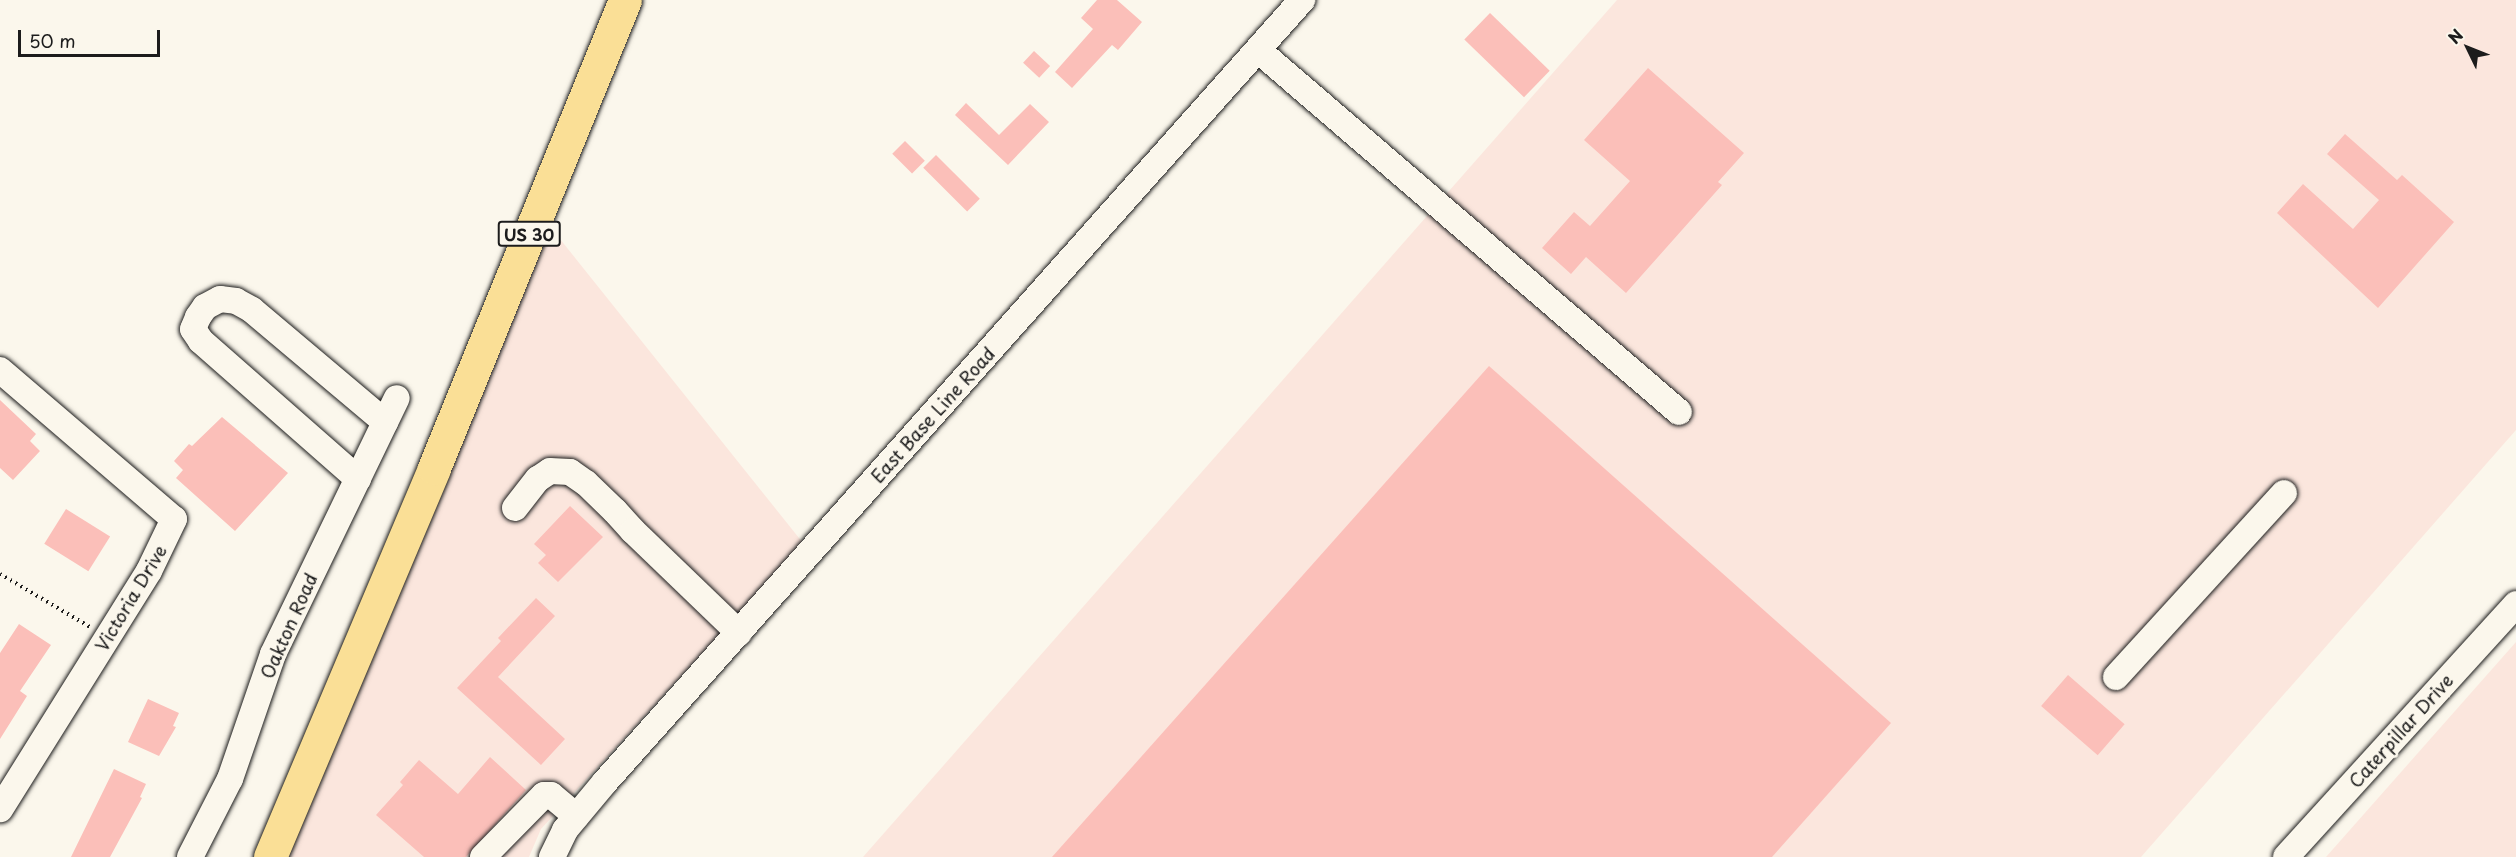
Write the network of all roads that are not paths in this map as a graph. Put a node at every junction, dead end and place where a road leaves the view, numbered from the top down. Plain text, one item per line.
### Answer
1 (625, 0) edge
2 (1302, 0) edge
3 (1258, 50) junction
4 (0, 370) edge
5 (397, 398) dead end
6 (1679, 412) dead end
7 (385, 422) junction
8 (358, 479) junction
9 (2284, 493) dead end
10 (515, 508) dead end
11 (2516, 604) edge
12 (739, 633) junction
13 (2116, 677) dead end
14 (0, 808) edge
15 (570, 823) junction
16 (190, 857) edge
17 (270, 857) edge
18 (483, 857) edge
19 (552, 857) edge
20 (2286, 857) edge

1 - 17 main road, US 30
2 - 3 street, East Base Line Road
3 - 6 street
3 - 12 street, East Base Line Road
4 - 14 street, Victoria Drive
5 - 7 street, Oakton Road
7 - 8 street, Oakton Road
7 - 8 street
8 - 16 street, Oakton Road
9 - 13 street
10 - 12 street
11 - 20 street, Caterpillar Drive
12 - 15 street, East Base Line Road
15 - 18 street
15 - 19 street, East Base Line Road

